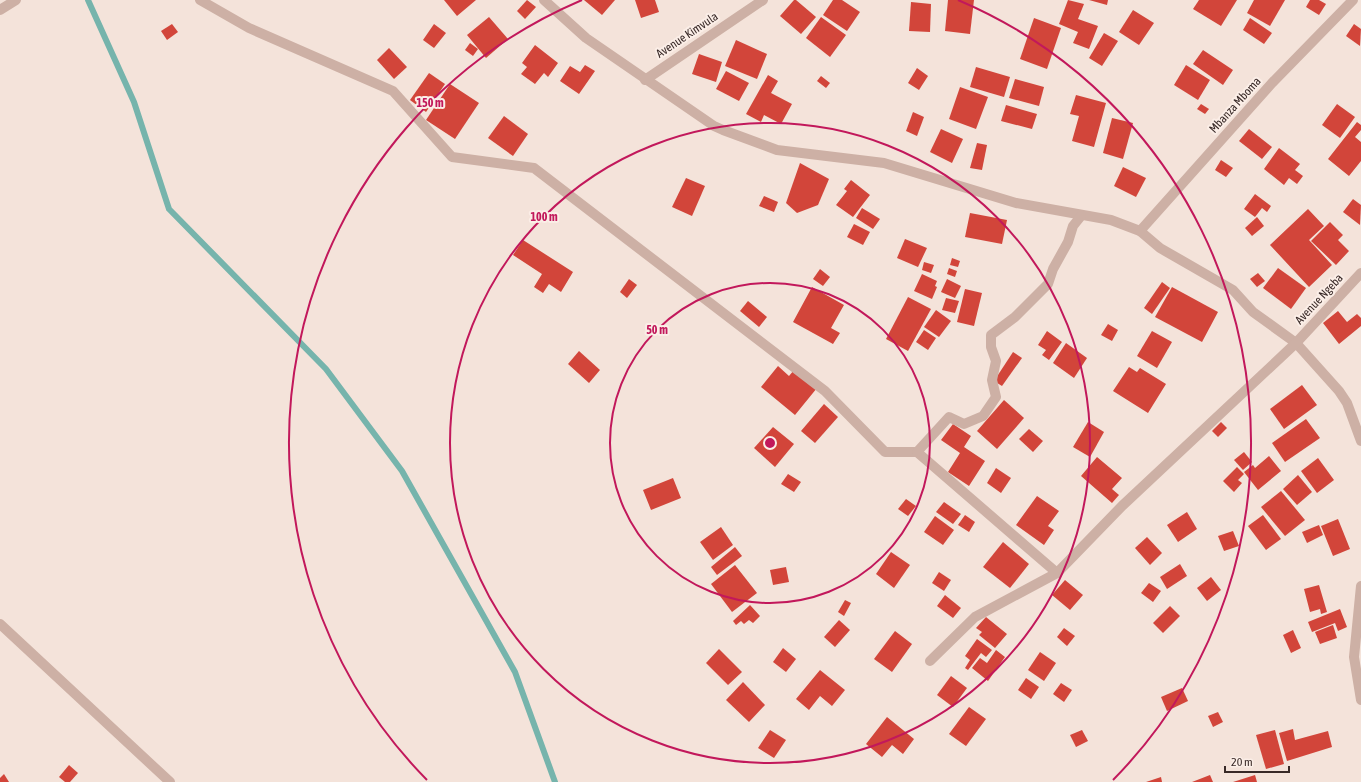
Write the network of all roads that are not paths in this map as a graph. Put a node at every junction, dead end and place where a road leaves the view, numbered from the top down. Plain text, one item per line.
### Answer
1 (16, 0) edge
2 (200, 0) edge
3 (544, 0) edge
4 (763, 0) edge
5 (1353, 0) edge
6 (0, 10) edge
7 (645, 80) junction
8 (1081, 216) junction
9 (1140, 231) junction
10 (1361, 273) edge
11 (1296, 343) junction
12 (1361, 441) edge
13 (917, 452) junction
14 (1057, 573) junction
15 (1361, 586) edge
16 (0, 624) edge
17 (930, 661) dead end
18 (1361, 700) edge
19 (170, 782) edge

1 - 6 street
2 - 13 street
3 - 7 street
4 - 7 street, Avenue Kimvula
5 - 9 street, Mbanza Mboma
7 - 8 street
8 - 9 street
8 - 13 street
9 - 11 street
10 - 11 street, Avenue Ngeba
11 - 12 street
11 - 14 street, Avenue Ngeba
13 - 14 street
14 - 17 street, Avenue Ngeba
15 - 18 street
16 - 19 street

